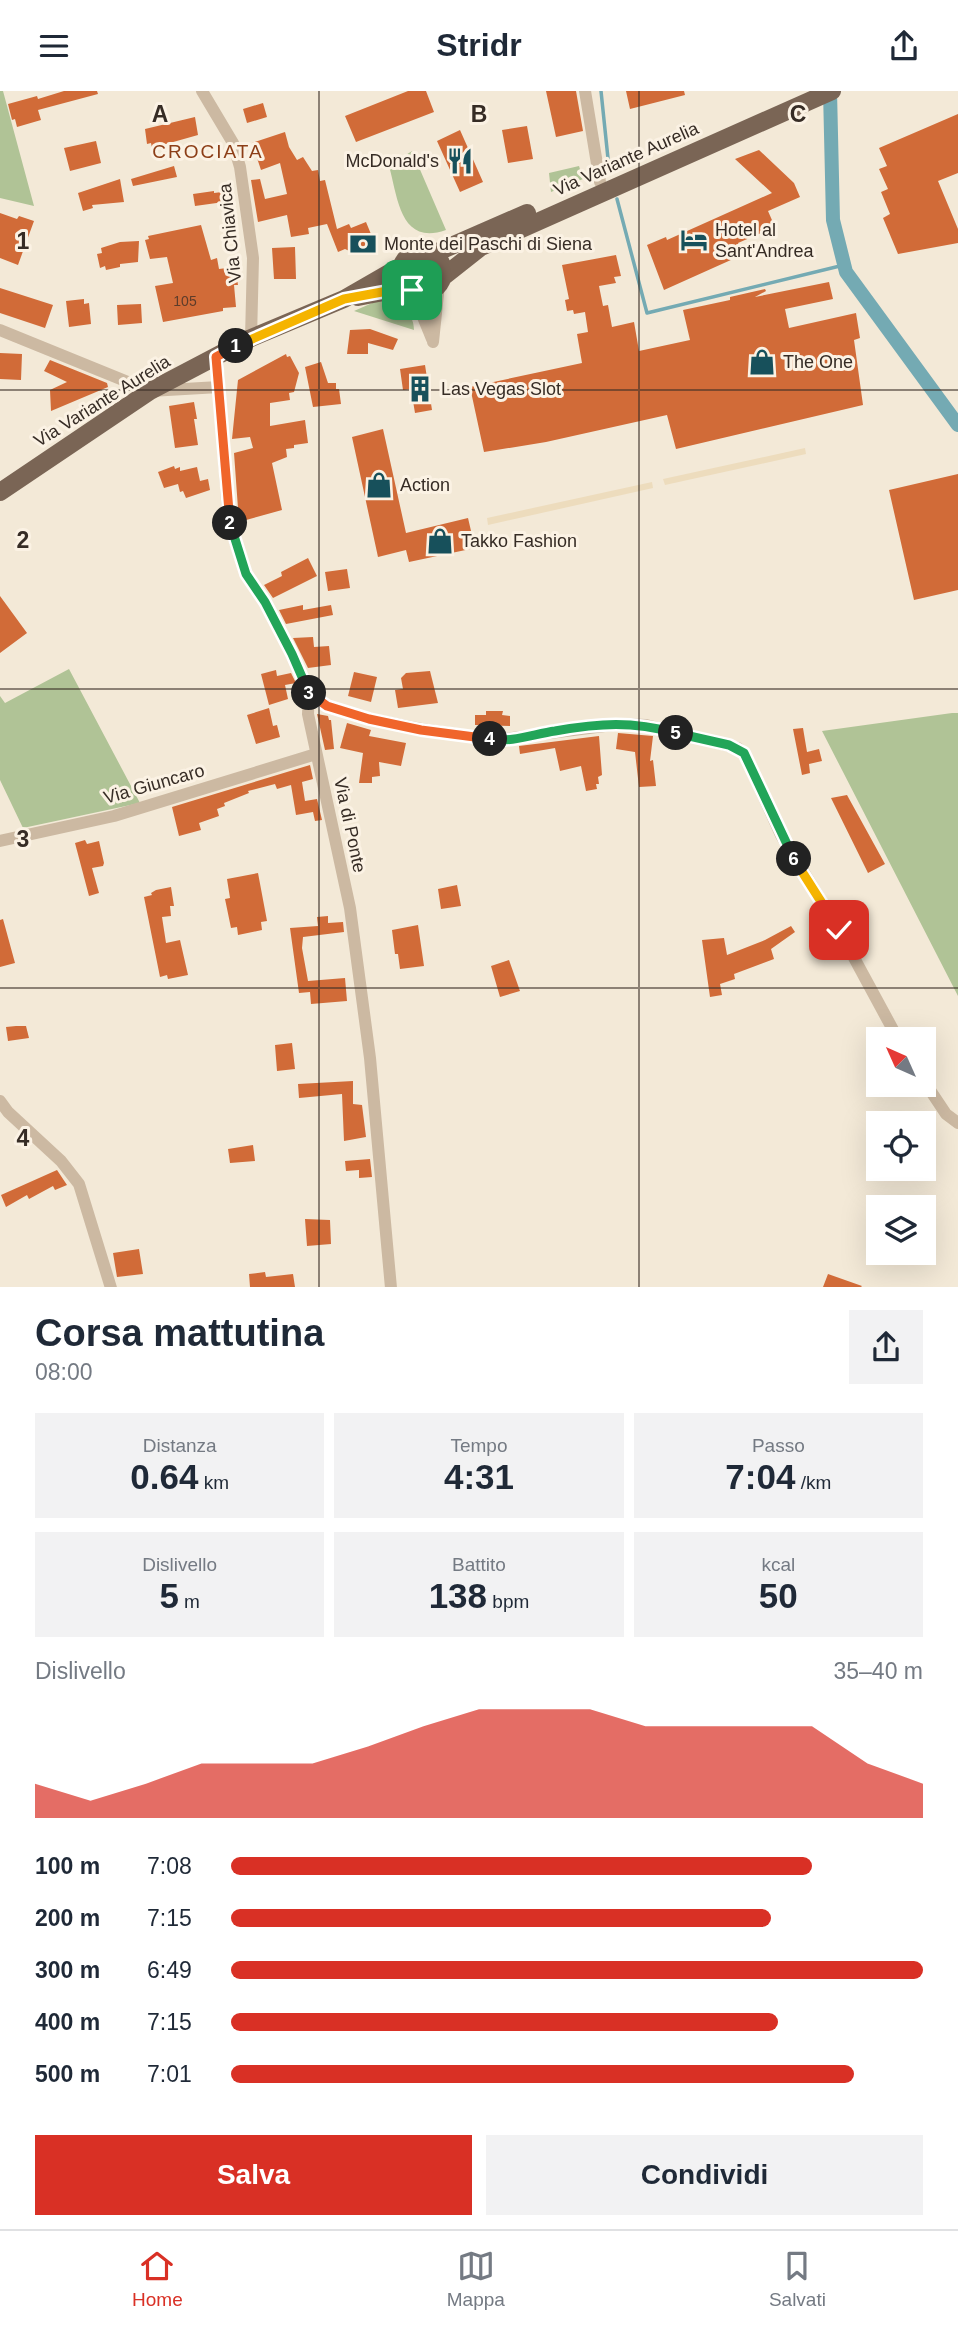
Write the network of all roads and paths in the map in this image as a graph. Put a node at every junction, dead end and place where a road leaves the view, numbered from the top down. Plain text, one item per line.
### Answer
1 (202, 91) edge
2 (586, 91) edge
3 (832, 91) edge
4 (809, 95) edge
5 (600, 182) junction
6 (433, 254) junction
7 (403, 265) junction
8 (441, 280) junction
9 (411, 289) junction
10 (344, 299) junction
11 (0, 330) edge
12 (251, 338) junction
13 (216, 357) junction
14 (219, 387) junction
15 (150, 391) junction
16 (0, 492) edge
17 (309, 692) junction
18 (316, 754) junction
19 (0, 841) edge
20 (892, 1027) edge
21 (935, 1097) edge
22 (0, 1101) edge
23 (958, 1123) edge
24 (111, 1287) edge
25 (391, 1287) edge

1 - 12 street, Via Chiavica
2 - 5 street, Via Variante Aurelia
3 - 4 main road, Via Variante Aurelia
4 - 5 main road, Via Variante Aurelia
4 - 8 main road, Via Variante Aurelia
5 - 6 main road, Via Variante Aurelia
6 - 7 main road, Via Variante Aurelia
6 - 8 main road
7 - 9 main road
7 - 10 main road, Via Variante Aurelia
8 - 9 main road, Via Variante Aurelia
8 - 9 street
9 - 10 main road, Via Variante Aurelia
10 - 12 main road, Via Variante Aurelia
11 - 15 street
12 - 13 main road, Via Variante Aurelia
13 - 14 street, Via di Ponte
13 - 15 main road, Via Variante Aurelia
14 - 15 street
14 - 17 street, Via di Ponte
15 - 16 main road, Via Variante Aurelia
17 - 18 street, Via di Ponte
17 - 20 street
18 - 19 street, Via Giuncaro
18 - 25 street, Via di Ponte
21 - 23 street
22 - 24 street

